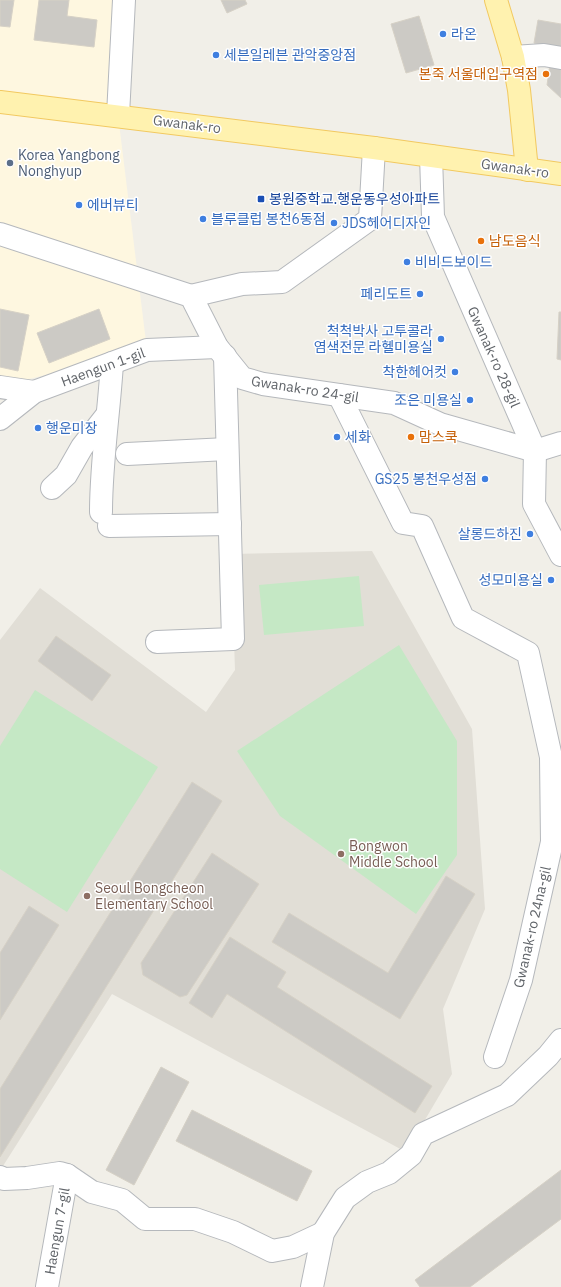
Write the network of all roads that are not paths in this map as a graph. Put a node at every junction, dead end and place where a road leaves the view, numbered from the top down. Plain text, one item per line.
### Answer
1 (124, 0) edge
2 (496, 0) edge
3 (513, 57) junction
4 (561, 58) edge
5 (0, 102) edge
6 (118, 116) junction
7 (374, 148) junction
8 (431, 156) junction
9 (527, 170) junction
10 (561, 174) edge
11 (0, 234) edge
12 (191, 296) junction
13 (221, 351) junction
14 (112, 363) junction
15 (0, 387) edge
16 (34, 392) junction
17 (339, 395) junction
18 (108, 414) junction
19 (0, 419) edge
20 (561, 443) edge
21 (227, 449) junction
22 (535, 452) junction
23 (127, 454) dead end
24 (52, 488) dead end
25 (230, 524) junction
26 (561, 555) edge
27 (157, 642) dead end
28 (561, 1040) edge
29 (495, 1057) dead end
30 (68, 1175) junction
31 (0, 1177) edge
32 (323, 1233) junction
33 (47, 1287) edge
34 (312, 1287) edge

1 - 6 street
2 - 3 main road
3 - 4 street
3 - 9 main road
5 - 6 main road, Gwanak-ro
6 - 7 main road, Gwanak-ro
7 - 8 main road, Gwanak-ro
7 - 12 street
8 - 9 main road, Gwanak-ro
8 - 22 street, Gwanak-ro 28-gil
9 - 10 main road, Gwanak-ro
11 - 12 street
12 - 13 street, Gwanak-ro 24-gil
13 - 14 street, Haengun 1-gil
13 - 17 street, Gwanak-ro 24-gil
13 - 21 street
14 - 16 street, Haengun 1-gil
14 - 18 street
15 - 16 street
16 - 19 street, Haengun 1-gil
17 - 22 street, Gwanak-ro 24-gil
17 - 29 street, Gwanak-ro 24na-gil
18 - 24 street
18 - 25 street
20 - 22 street
21 - 23 street
21 - 25 street
22 - 26 street, Gwanak-ro 28-gil
25 - 27 street
28 - 32 street
30 - 31 street
30 - 32 street
30 - 33 street, Haengun 7-gil
32 - 34 street

